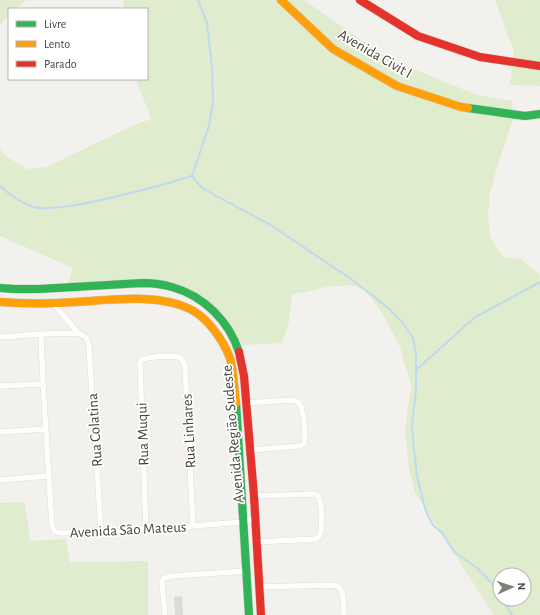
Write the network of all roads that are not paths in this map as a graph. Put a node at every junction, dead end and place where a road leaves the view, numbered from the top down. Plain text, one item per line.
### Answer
1 (360, 0) edge
2 (283, 1) edge
3 (540, 66) edge
4 (540, 114) edge
5 (0, 288) edge
6 (0, 302) edge
7 (53, 303) junction
8 (78, 333) junction
9 (41, 334) junction
10 (0, 337) edge
11 (161, 356) joint
12 (43, 384) junction
13 (0, 386) edge
14 (247, 403) junction
15 (46, 429) junction
16 (0, 432) edge
17 (239, 442) junction
18 (250, 442) junction
19 (250, 450) junction
20 (49, 476) junction
21 (0, 480) edge
22 (254, 496) junction
23 (255, 518) junction
24 (243, 522) junction
25 (194, 526) junction
26 (146, 529) junction
27 (101, 532) junction
28 (257, 542) junction
29 (246, 571) junction
30 (259, 587) junction
31 (165, 615) edge
32 (249, 615) edge
33 (261, 615) edge
34 (344, 615) edge

1 - 3 street
2 - 4 street, Avenida Civit I
5 - 14 street, Avenida Região Sudeste
6 - 7 street, Avenida Região Sudeste
7 - 8 street, Rua Colatina
7 - 17 street, Avenida Região Sudeste
8 - 9 street
8 - 27 street, Rua Colatina
9 - 10 street
9 - 12 street, Avenida São Mateus
11 - 25 street, Rua Linhares
11 - 26 street, Rua Muqui
12 - 13 street
12 - 15 street, Avenida São Mateus
14 - 18 street, Avenida Região Sudeste
14 - 19 street
15 - 16 street
15 - 20 street, Avenida São Mateus
17 - 18 street
17 - 24 street, Avenida Região Sudeste
18 - 19 street, Avenida Região Sudeste
19 - 22 street, Avenida Região Sudeste
20 - 21 street
20 - 27 street, Avenida São Mateus
22 - 23 street, Avenida Região Sudeste
22 - 28 street
23 - 24 street, Avenida São Mateus
23 - 28 street, Avenida Região Sudeste
24 - 25 street, Avenida São Mateus
24 - 29 street, Avenida Região Sudeste
25 - 26 street, Avenida São Mateus
26 - 27 street, Avenida São Mateus
28 - 30 street, Avenida Região Sudeste
29 - 31 street
29 - 32 street, Avenida Região Sudeste
30 - 33 street, Avenida Região Sudeste
30 - 34 street

